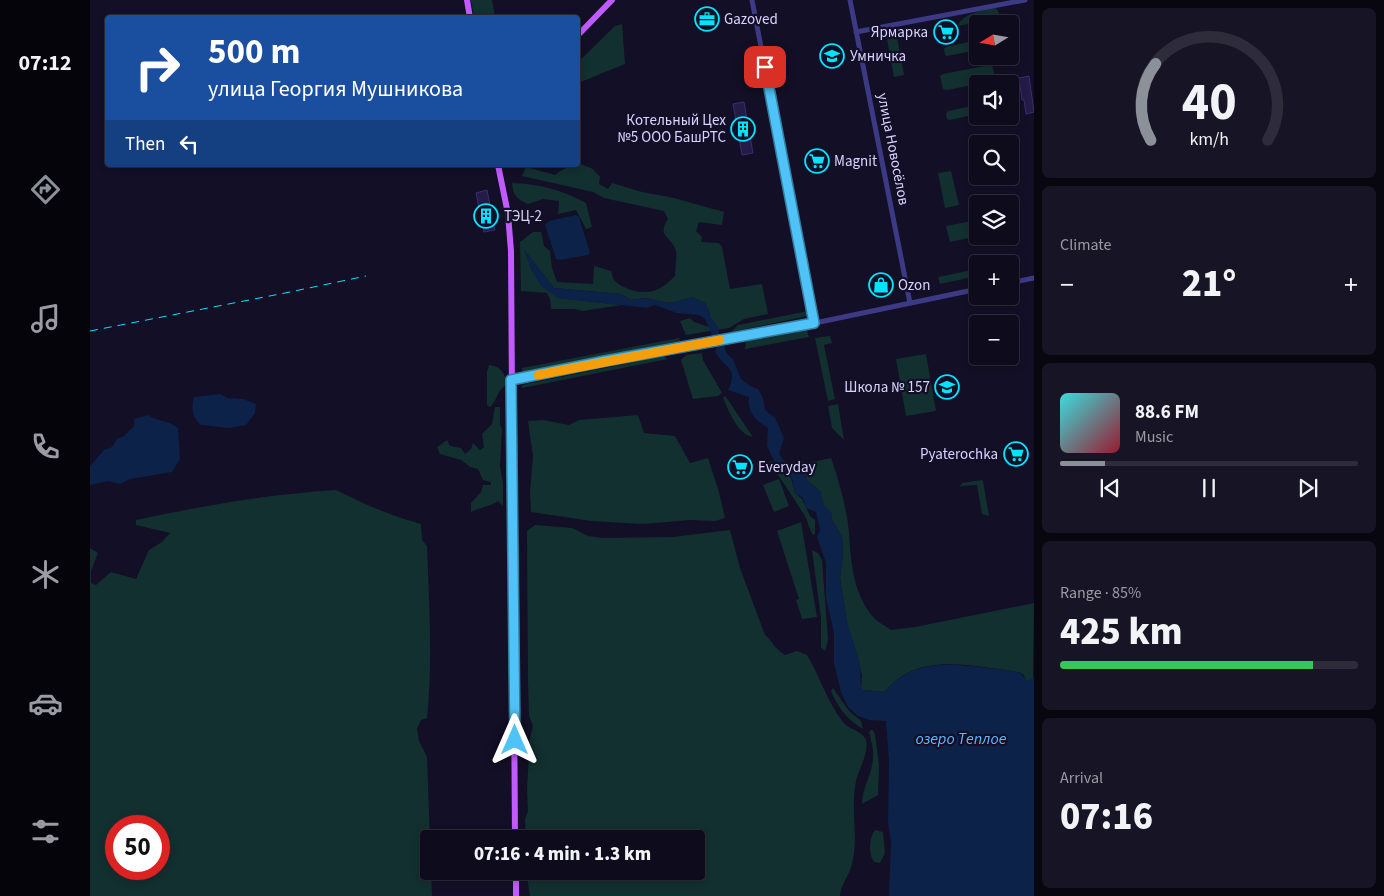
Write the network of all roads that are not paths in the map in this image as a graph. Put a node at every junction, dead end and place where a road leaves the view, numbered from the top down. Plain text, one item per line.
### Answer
1 (467, 0) edge
2 (612, 0) edge
3 (752, 0) edge
4 (850, 0) edge
5 (1024, 0) edge
6 (470, 15) edge
7 (856, 32) junction
8 (580, 33) edge
9 (498, 167) edge
10 (1034, 278) edge
11 (1019, 280) edge
12 (969, 291) edge
13 (910, 303) junction
14 (814, 323) junction
15 (511, 380) junction
16 (516, 830) edge
17 (516, 880) edge
18 (516, 896) edge

1 - 6 main road
2 - 8 main road
3 - 14 street
4 - 7 street, улица Новосёлов
5 - 7 street
7 - 13 street, улица Новосёлов
9 - 15 main road
10 - 11 street
12 - 13 street
13 - 14 street
14 - 15 street
15 - 16 main road
17 - 18 main road

